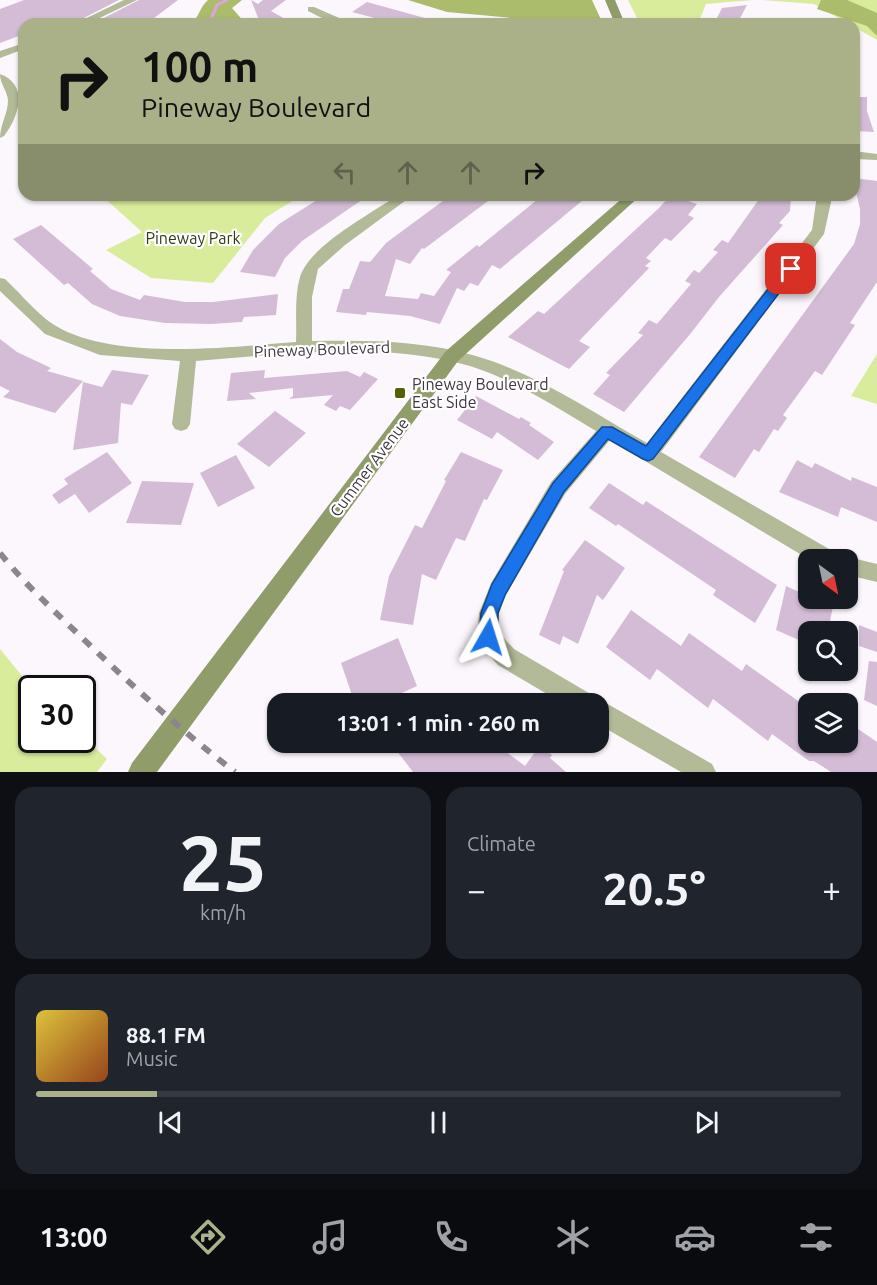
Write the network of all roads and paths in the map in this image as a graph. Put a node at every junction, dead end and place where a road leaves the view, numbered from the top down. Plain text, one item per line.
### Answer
1 (132, 0) edge
2 (610, 0) edge
3 (311, 9) dead end
4 (92, 18) edge
5 (329, 18) edge
6 (618, 18) edge
7 (18, 48) edge
8 (0, 55) edge
9 (0, 77) edge
10 (0, 134) edge
11 (860, 155) edge
12 (874, 156) dead end
13 (398, 201) edge
14 (627, 201) edge
15 (824, 201) edge
16 (0, 283) edge
17 (304, 347) junction
18 (189, 356) junction
19 (452, 356) junction
20 (181, 424) dead end
21 (607, 431) junction
22 (648, 455) junction
23 (810, 549) edge
24 (858, 568) edge
25 (877, 573) edge
26 (567, 693) edge
27 (609, 717) edge
28 (141, 772) edge
29 (704, 772) edge

1 - 4 street
2 - 6 street
3 - 5 street
7 - 8 street
9 - 10 street
11 - 12 street
13 - 17 street
14 - 19 street, Cummer Avenue
15 - 22 street
16 - 18 street, Pineway Boulevard
17 - 18 street, Pineway Boulevard
17 - 19 street, Pineway Boulevard
18 - 20 street
19 - 21 street, Pineway Boulevard
19 - 28 street, Cummer Avenue
21 - 22 street, Pineway Boulevard
21 - 26 street
22 - 23 street, Pineway Boulevard
24 - 25 street
27 - 29 street

